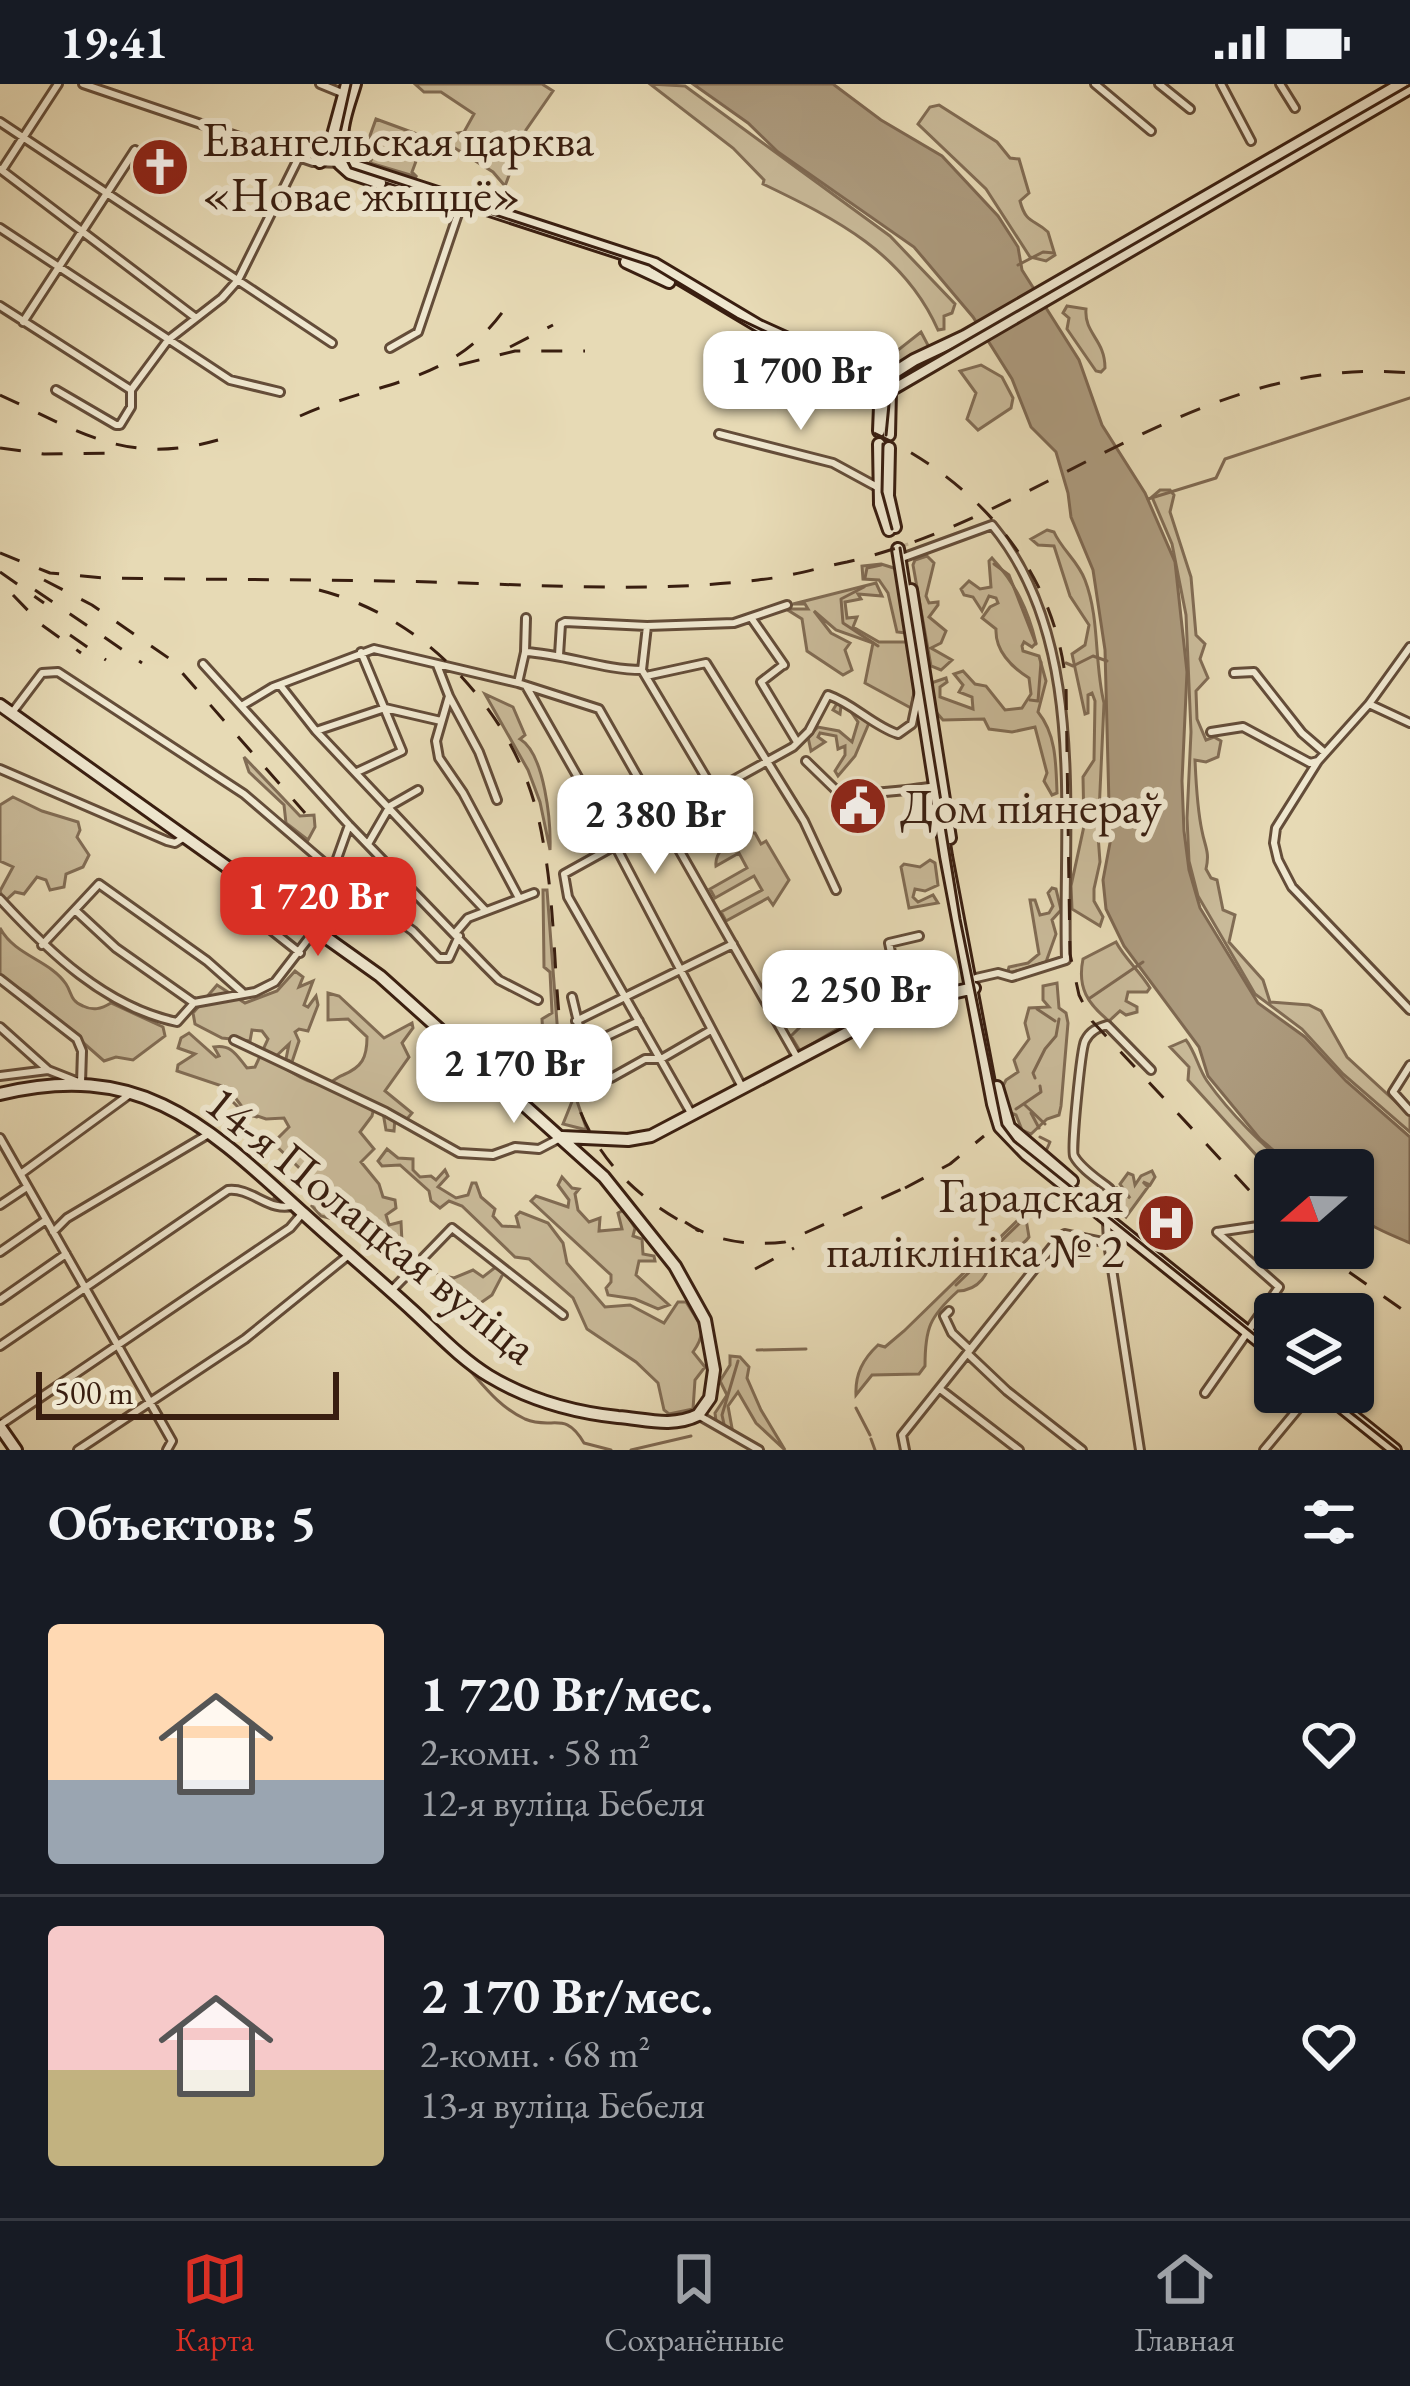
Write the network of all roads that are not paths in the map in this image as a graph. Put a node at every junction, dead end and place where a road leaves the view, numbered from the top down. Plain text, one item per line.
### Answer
1 (58, 84) edge
2 (83, 84) edge
3 (320, 84) edge
4 (1095, 84) edge
5 (1159, 84) edge
6 (1221, 84) edge
7 (1280, 84) edge
8 (1401, 84) edge
9 (1410, 88) edge
10 (349, 90) edge
11 (1294, 108) dead end
12 (1190, 109) dead end
13 (0, 122) edge
14 (1151, 131) dead end
15 (333, 135) junction
16 (24, 137) junction
17 (1251, 140) dead end
18 (135, 150) dead end
19 (299, 157) junction
20 (320, 163) junction
21 (348, 163) junction
22 (1, 171) edge
23 (107, 192) junction
24 (460, 205) junction
25 (0, 228) edge
26 (81, 232) junction
27 (1152, 232) junction
28 (58, 268) junction
29 (238, 280) junction
30 (0, 306) edge
31 (196, 318) junction
32 (23, 322) junction
33 (168, 340) junction
34 (332, 343) dead end
35 (390, 348) dead end
36 (56, 390) dead end
37 (131, 390) junction
38 (884, 390) junction
39 (280, 392) dead end
40 (718, 434) dead end
41 (883, 473) junction
42 (865, 478) junction
43 (883, 489) junction
44 (901, 551) junction
45 (788, 604) dead end
46 (526, 618) dead end
47 (752, 619) junction
48 (647, 626) junction
49 (1410, 647) edge
50 (361, 652) junction
51 (525, 652) junction
52 (559, 655) junction
53 (203, 664) dead end
54 (437, 665) junction
55 (644, 673) junction
56 (1234, 673) dead end
57 (922, 683) junction
58 (280, 685) junction
59 (522, 685) junction
60 (449, 696) junction
61 (1369, 704) junction
62 (0, 705) edge
63 (243, 705) junction
64 (385, 708) junction
65 (11, 714) junction
66 (441, 721) junction
67 (1410, 723) edge
68 (930, 730) junction
69 (316, 731) junction
70 (1211, 732) dead end
71 (797, 742) junction
72 (1324, 752) junction
73 (806, 761) dead end
74 (1318, 761) junction
75 (766, 763) junction
76 (0, 770) edge
77 (358, 772) junction
78 (935, 786) junction
79 (418, 790) dead end
80 (714, 791) junction
81 (497, 800) dead end
82 (390, 806) junction
83 (730, 818) dead end
84 (663, 820) junction
85 (349, 825) junction
86 (185, 835) junction
87 (368, 844) junction
88 (616, 847) junction
89 (949, 855) junction
90 (333, 868) junction
91 (350, 884) junction
92 (836, 890) dead end
93 (534, 893) dead end
94 (244, 898) dead end
95 (519, 898) junction
96 (0, 899) edge
97 (76, 910) junction
98 (485, 910) junction
99 (316, 929) junction
100 (458, 934) junction
101 (919, 936) dead end
102 (733, 944) junction
103 (42, 945) junction
104 (300, 953) junction
105 (679, 970) junction
106 (0, 979) edge
107 (974, 985) junction
108 (242, 992) junction
109 (627, 997) junction
110 (572, 998) dead end
111 (538, 1000) dead end
112 (194, 1003) junction
113 (902, 1004) junction
114 (1410, 1010) edge
115 (576, 1021) junction
116 (639, 1021) junction
117 (0, 1027) edge
118 (711, 1030) junction
119 (234, 1040) dead end
120 (661, 1059) junction
121 (798, 1059) junction
122 (1410, 1065) edge
123 (48, 1070) junction
124 (1151, 1070) dead end
125 (0, 1076) edge
126 (610, 1078) dead end
127 (81, 1084) junction
128 (743, 1089) junction
129 (131, 1092) junction
130 (0, 1094) edge
131 (1410, 1111) edge
132 (693, 1116) junction
133 (211, 1132) junction
134 (562, 1137) junction
135 (0, 1138) edge
136 (590, 1138) junction
137 (10, 1156) junction
138 (586, 1160) junction
139 (0, 1162) edge
140 (22, 1173) junction
141 (28, 1186) junction
142 (0, 1205) edge
143 (1096, 1205) junction
144 (299, 1209) junction
145 (1110, 1216) junction
146 (46, 1220) junction
147 (1254, 1227) edge
148 (53, 1232) junction
149 (1108, 1244) junction
150 (0, 1252) edge
151 (66, 1254) junction
152 (350, 1255) junction
153 (1254, 1265) edge
154 (1258, 1269) edge
155 (86, 1287) junction
156 (391, 1292) junction
157 (0, 1300) edge
158 (949, 1311) dead end
159 (562, 1315) dead end
160 (1251, 1330) junction
161 (1254, 1332) edge
162 (116, 1344) junction
163 (0, 1346) edge
164 (969, 1352) junction
165 (940, 1389) junction
166 (1205, 1394) dead end
167 (150, 1401) junction
168 (1295, 1413) edge
169 (1355, 1414) joint
170 (698, 1415) junction
171 (0, 1426) edge
172 (16, 1450) edge
173 (79, 1450) edge
174 (167, 1450) edge
175 (760, 1450) edge
176 (905, 1450) edge
177 (1018, 1450) edge
178 (1082, 1450) edge
179 (1140, 1450) edge
180 (1264, 1450) edge
181 (1395, 1450) edge
182 (1405, 1450) edge

1 - 16 street
2 - 19 street
3 - 10 street
4 - 14 street
5 - 12 street
6 - 17 street
7 - 11 street
8 - 27 main road
9 - 27 main road
10 - 15 main road
10 - 21 main road
13 - 16 street
15 - 20 main road
15 - 21 main road
16 - 22 street
16 - 23 street
18 - 23 street
19 - 20 street
19 - 29 street
20 - 21 street
21 - 24 main road
22 - 26 street
23 - 26 street
23 - 29 street
24 - 35 street
24 - 38 main road
25 - 28 street
26 - 28 street
26 - 31 street
27 - 38 main road
28 - 32 street
28 - 33 street
29 - 31 street
29 - 34 street
30 - 32 street
31 - 33 street
32 - 37 street
33 - 37 street
33 - 39 street
36 - 37 street
38 - 41 main road
40 - 42 street
41 - 42 street
41 - 43 main road
42 - 43 street
43 - 44 main road
44 - 57 main road
44 - 107 street
45 - 47 street
46 - 51 street
47 - 48 street
47 - 71 street
48 - 52 street
48 - 55 street
49 - 61 street
50 - 54 street
50 - 58 street
50 - 64 street
51 - 52 street
51 - 59 street
52 - 55 street
53 - 63 street
54 - 59 street
54 - 60 street
55 - 75 street
55 - 80 street
56 - 72 street
57 - 68 main road
57 - 71 street
58 - 63 street
58 - 69 street
59 - 84 street
59 - 88 street
60 - 66 street
60 - 81 street
61 - 67 street
61 - 72 street
62 - 65 main road
63 - 85 street
64 - 66 street
64 - 69 street
64 - 77 street
65 - 86 main road
65 - 90 street
66 - 95 street
68 - 78 main road
68 - 89 main road
69 - 77 street
70 - 74 street
71 - 75 street
72 - 74 street
73 - 78 street
74 - 114 street
75 - 80 street
75 - 92 street
76 - 86 street
77 - 82 street
78 - 89 main road
79 - 82 street
80 - 83 street
80 - 84 street
82 - 87 street
82 - 98 street
84 - 88 street
84 - 102 street
85 - 87 street
85 - 90 street
86 - 99 main road
87 - 100 street
88 - 105 street
88 - 109 street
89 - 107 main road
90 - 91 street
91 - 99 street
91 - 100 street
93 - 95 street
94 - 104 street
95 - 98 street
96 - 103 street
97 - 103 street
97 - 108 street
97 - 112 street
98 - 100 street
99 - 104 street
99 - 134 main road
100 - 111 street
101 - 113 street
102 - 105 street
102 - 121 street
103 - 112 street
104 - 108 street
105 - 109 street
105 - 118 street
106 - 127 street
107 - 113 main road
107 - 143 main road
108 - 112 street
109 - 115 street
109 - 116 street
110 - 115 street
113 - 121 main road
115 - 116 street
116 - 120 street
117 - 123 street
118 - 120 street
118 - 128 street
119 - 134 street
120 - 126 street
120 - 132 street
121 - 128 main road
122 - 131 street
123 - 125 street
123 - 127 street
124 - 143 street
127 - 129 main road, 14-я Полацкая вуліца
127 - 130 main road, 14-я Полацкая вуліца
128 - 132 main road
129 - 133 main road, 14-я Полацкая вуліца
129 - 140 street
132 - 136 main road
133 - 144 main road, 14-я Полацкая вуліца
133 - 148 street
134 - 136 main road
134 - 138 main road
135 - 137 street
136 - 138 main road
137 - 139 street
137 - 140 street
138 - 170 main road
140 - 141 street
141 - 142 street
141 - 146 street
143 - 145 main road
144 - 152 main road, 14-я Полацкая вуліца
144 - 155 street
144 - 162 street
145 - 149 street
145 - 160 main road
146 - 148 street
146 - 150 street
147 - 153 street
148 - 151 street
149 - 164 street
149 - 179 street
151 - 155 street
151 - 157 street
152 - 156 main road, 14-я Полацкая вуліца
152 - 167 street
154 - 160 street
155 - 162 street
155 - 163 street
156 - 159 street
156 - 170 main road, 14-я Полацкая вуліца
158 - 164 street
160 - 161 main road
160 - 166 street
162 - 167 street
162 - 171 street
164 - 165 street
164 - 178 street
165 - 176 street
165 - 177 street
167 - 173 street
167 - 174 street
168 - 180 street
169 - 181 main road
169 - 182 main road
170 - 175 street
171 - 172 main road

